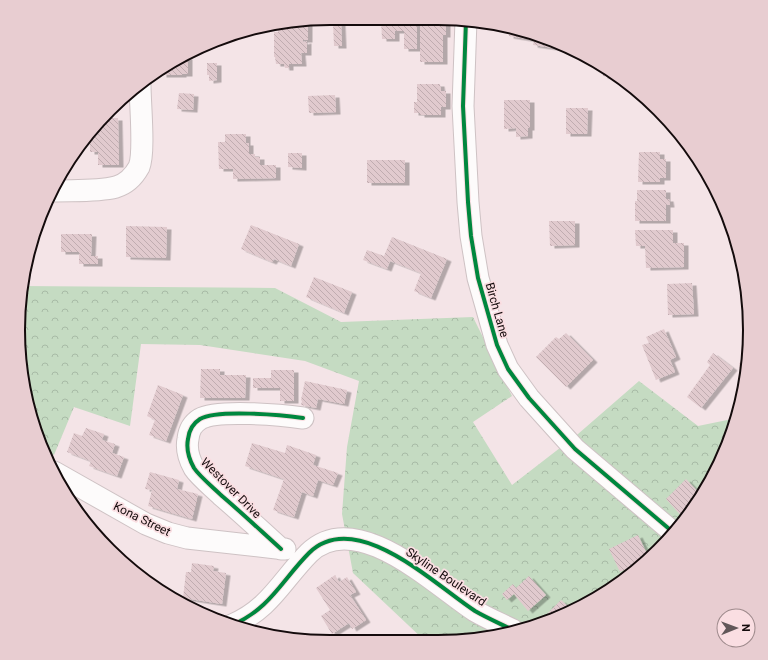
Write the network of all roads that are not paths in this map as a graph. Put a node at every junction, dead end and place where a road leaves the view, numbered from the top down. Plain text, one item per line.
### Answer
1 (466, 27) edge
2 (140, 91) edge
3 (58, 191) edge
4 (303, 418) dead end
5 (63, 477) edge
6 (669, 529) edge
7 (281, 549) junction
8 (309, 553) junction
9 (239, 621) edge
10 (507, 627) edge

1 - 6 street, Birch Lane
2 - 3 street
4 - 7 street, Westover Drive
5 - 7 street, Kona Street
7 - 8 street, Kona Street
8 - 9 street, Skyline Boulevard
8 - 10 street, Skyline Boulevard

